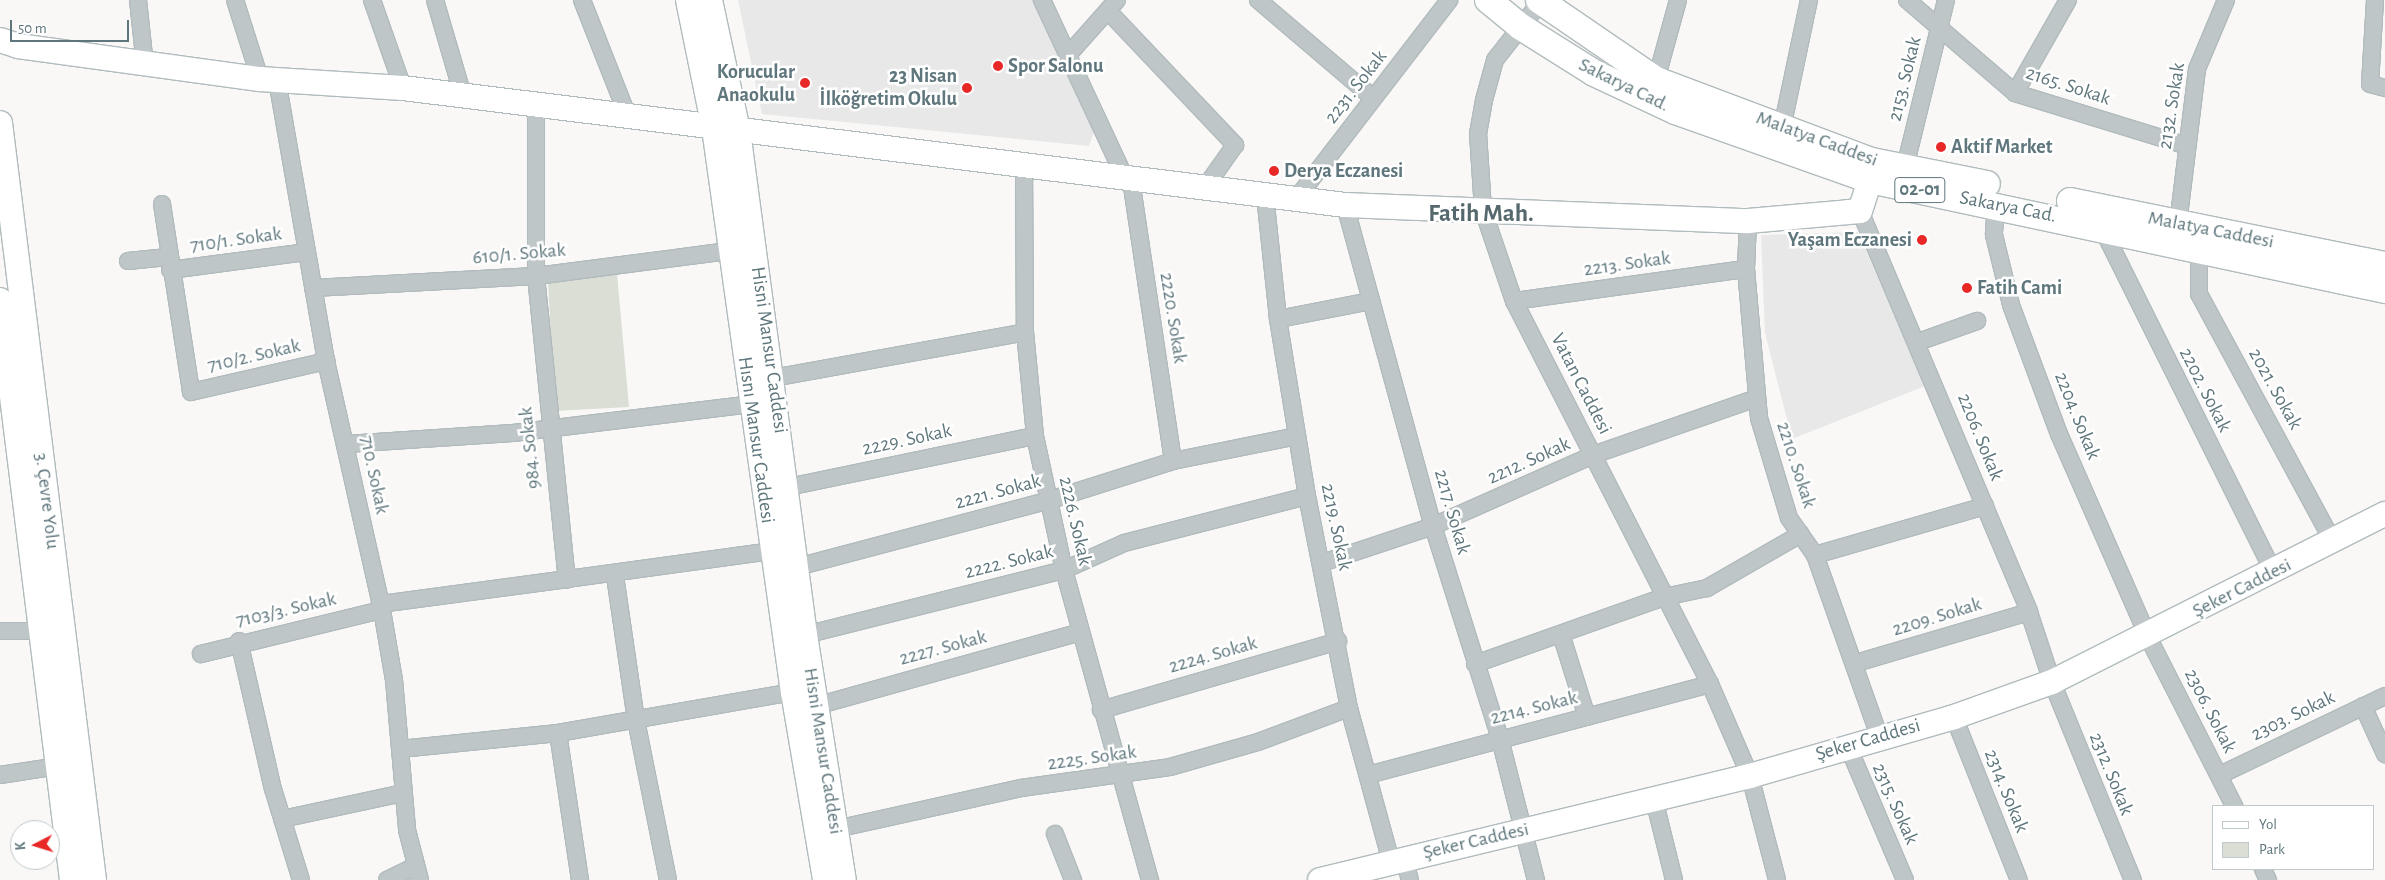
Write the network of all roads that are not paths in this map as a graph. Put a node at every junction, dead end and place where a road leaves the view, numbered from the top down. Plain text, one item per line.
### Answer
1 (138, 0) edge
2 (235, 0) edge
3 (372, 0) edge
4 (435, 0) edge
5 (582, 0) edge
6 (688, 0) edge
7 (710, 0) edge
8 (1042, 0) edge
9 (1258, 0) edge
10 (1449, 0) edge
11 (1488, 0) edge
12 (1541, 0) edge
13 (1678, 0) edge
14 (1809, 0) edge
15 (1907, 0) edge
16 (1946, 0) edge
17 (2068, 0) edge
18 (2226, 0) edge
19 (2375, 0) edge
20 (1112, 5) edge
21 (1521, 27) junction
22 (1939, 27) junction
23 (6, 46) edge
24 (1070, 54) junction
25 (145, 65) junction
26 (268, 80) junction
27 (1656, 80) junction
28 (2377, 86) edge
29 (403, 88) junction
30 (2015, 93) junction
31 (463, 96) junction
32 (1373, 98) junction
33 (536, 104) junction
34 (627, 114) junction
35 (0, 123) edge
36 (714, 128) junction
37 (1782, 128) junction
38 (738, 131) junction
39 (2187, 146) junction
40 (1024, 163) junction
41 (1905, 167) junction
42 (1128, 180) junction
43 (1870, 180) junction
44 (1204, 189) junction
45 (1265, 195) junction
46 (1296, 199) junction
47 (162, 204) dead end
48 (1996, 204) junction
49 (1345, 205) junction
50 (1483, 210) junction
51 (1860, 211) junction
52 (1748, 221) junction
53 (2178, 224) junction
54 (2101, 226) junction
55 (306, 252) junction
56 (728, 252) junction
57 (2199, 252) junction
58 (128, 261) dead end
59 (169, 263) junction
60 (2385, 265) edge
61 (1746, 269) junction
62 (536, 276) junction
63 (313, 288) junction
64 (2385, 290) edge
65 (0, 300) edge
66 (1371, 301) junction
67 (1514, 301) junction
68 (1278, 319) junction
69 (1978, 321) dead end
70 (1025, 332) junction
71 (1918, 342) junction
72 (3, 344) edge
73 (326, 361) junction
74 (773, 378) junction
75 (1754, 399) junction
76 (751, 404) junction
77 (548, 428) junction
78 (1034, 436) junction
79 (1297, 436) junction
80 (346, 444) junction
81 (1594, 455) junction
82 (1174, 462) junction
83 (788, 487) junction
84 (1307, 496) junction
85 (1047, 501) junction
86 (1986, 506) junction
87 (2385, 514) edge
88 (1433, 526) junction
89 (1801, 534) junction
90 (2333, 542) junction
91 (772, 551) junction
92 (1815, 555) junction
93 (1322, 563) junction
94 (797, 567) junction
95 (1064, 570) junction
96 (2273, 571) junction
97 (615, 576) junction
98 (567, 579) junction
99 (1664, 597) junction
100 (381, 607) junction
101 (2029, 612) junction
102 (0, 631) edge
103 (41, 631) junction
104 (1081, 632) junction
105 (1561, 634) junction
106 (805, 635) junction
107 (2148, 636) junction
108 (239, 641) junction
109 (1338, 641) junction
110 (201, 654) dead end
111 (1856, 663) junction
112 (1475, 664) junction
113 (2052, 682) junction
114 (1710, 684) junction
115 (793, 692) junction
116 (2385, 696) edge
117 (816, 706) junction
118 (2363, 706) junction
119 (1349, 708) junction
120 (1101, 710) junction
121 (1587, 717) junction
122 (1954, 717) junction
123 (636, 720) junction
124 (558, 733) junction
125 (1879, 736) junction
126 (1500, 739) junction
127 (1847, 744) junction
128 (400, 749) junction
129 (2385, 754) edge
130 (58, 766) junction
131 (0, 775) edge
132 (1368, 775) junction
133 (2220, 775) junction
134 (1750, 776) junction
135 (1119, 778) junction
136 (402, 793) junction
137 (1654, 799) junction
138 (2234, 805) edge
139 (282, 819) junction
140 (836, 829) junction
141 (1523, 830) junction
142 (1055, 834) dead end
143 (1402, 867) edge
144 (418, 873) edge
145 (72, 880) edge
146 (94, 880) edge
147 (301, 880) edge
148 (387, 880) edge
149 (580, 880) edge
150 (668, 880) edge
151 (824, 880) edge
152 (844, 880) edge
153 (1073, 880) edge
154 (1150, 880) edge
155 (1320, 880) edge
156 (1536, 880) edge
157 (1674, 880) edge
158 (1777, 880) edge
159 (1905, 880) edge
160 (2019, 880) edge
161 (2133, 880) edge

1 - 25 street
2 - 26 street, 710. Sokak
3 - 29 street
4 - 31 street
5 - 34 street
6 - 36 main road, Hısnı Mansur Caddesi
7 - 38 main road, Hisni Mansur Caddesi
8 - 24 street, 2220. Sokak
9 - 32 street
10 - 32 street, 2231. Sokak
11 - 21 main road, Sakarya Cad. / 02-01
12 - 21 street, Vatan Caddesi
12 - 27 main road, Malatya Caddesi
13 - 27 street
14 - 37 street
15 - 22 street, 2165. Sokak
16 - 22 street, 2153. Sokak
17 - 30 street
18 - 39 street, 2132. Sokak
19 - 28 street
20 - 24 street
20 - 44 street
21 - 43 main road, Sakarya Cad. / 02-01
21 - 50 street, Vatan Caddesi
22 - 30 street, 2165. Sokak
22 - 41 street, 2153. Sokak
23 - 25 main road
24 - 42 street, 2220. Sokak
25 - 26 main road
26 - 29 main road
26 - 55 street, 710. Sokak
27 - 37 main road, Malatya Caddesi
29 - 31 main road
30 - 39 street, 2165. Sokak
31 - 33 main road
32 - 46 street, 2231. Sokak
33 - 34 main road
33 - 62 street, 984. Sokak
34 - 36 main road
35 - 146 main road, 3. Çevre Yolu
36 - 38 main road
36 - 56 main road, Hısnı Mansur Caddesi
37 - 41 main road, Malatya Caddesi
38 - 40 main road
38 - 74 main road, Hisni Mansur Caddesi
39 - 53 street, 2132. Sokak
40 - 42 main road
40 - 70 street, 2226. Sokak
41 - 53 main road, Malatya Caddesi
42 - 44 main road
42 - 82 street, 2220. Sokak
43 - 48 main road, Sakarya Cad. / 02-01
43 - 51 main road
44 - 45 main road
45 - 46 main road
45 - 68 street, 2219. Sokak
46 - 49 main road
47 - 59 street
48 - 54 main road, Sakarya Cad. / 02-01
48 - 107 street, 2204. Sokak
49 - 50 main road
49 - 66 street, 2217. Sokak
50 - 52 main road
50 - 67 street, Vatan Caddesi
51 - 52 main road
51 - 71 street, 2206. Sokak
52 - 61 street, 2210. Sokak
53 - 60 main road, Malatya Caddesi
54 - 57 main road, Sakarya Cad. / 02-01
54 - 96 street, 2202. Sokak
55 - 59 street, 710/1. Sokak
55 - 63 street, 710. Sokak
56 - 62 street, 610/1. Sokak
56 - 76 main road, Hısnı Mansur Caddesi
57 - 64 main road, Sakarya Cad. / 02-01
57 - 90 street, 2021. Sokak
58 - 59 street, 710/1. Sokak
59 - 73 street, 710/2. Sokak
61 - 67 street, 2213. Sokak
61 - 75 street, 2210. Sokak
62 - 63 street, 610/1. Sokak
62 - 77 street, 984. Sokak
63 - 73 street, 710. Sokak
65 - 72 main road, 3. Çevre Yolu
66 - 68 street
66 - 88 street, 2217. Sokak
67 - 81 street, Vatan Caddesi
68 - 79 street, 2219. Sokak
69 - 71 street
70 - 74 street
70 - 78 street, 2226. Sokak
71 - 86 street, 2206. Sokak
72 - 103 main road, 3. Çevre Yolu
73 - 80 street, 710. Sokak
74 - 83 main road, Hisni Mansur Caddesi
75 - 81 street, 2212. Sokak
75 - 89 street, 2210. Sokak
76 - 77 street
76 - 91 main road, Hısnı Mansur Caddesi
77 - 80 street
77 - 98 street, 984. Sokak
78 - 83 street, 2229. Sokak
78 - 85 street, 2226. Sokak
79 - 82 street, 2221. Sokak
79 - 84 street, 2219. Sokak
80 - 100 street, 710. Sokak
81 - 88 street, 2212. Sokak
81 - 99 street, Vatan Caddesi
82 - 85 street, 2221. Sokak
83 - 94 main road, Hisni Mansur Caddesi
84 - 93 street, 2219. Sokak
84 - 95 street, 2222. Sokak
85 - 94 street, 2221. Sokak
85 - 95 street, 2226. Sokak
86 - 92 street
86 - 101 street, 2206. Sokak
87 - 90 main road, Şeker Caddesi
88 - 93 street, 2212. Sokak
88 - 112 street, 2217. Sokak
89 - 92 street, 2210. Sokak
89 - 99 street
90 - 96 main road, Şeker Caddesi
91 - 97 street
91 - 115 main road, Hısnı Mansur Caddesi
92 - 111 street, 2210. Sokak
93 - 109 street, 2219. Sokak
94 - 106 main road, Hisni Mansur Caddesi
95 - 104 street, 2226. Sokak
95 - 106 street, 2222. Sokak
96 - 107 main road, Şeker Caddesi
97 - 98 street
97 - 123 street
98 - 100 street, 7103/3. Sokak
99 - 105 street
99 - 114 street, Vatan Caddesi
100 - 108 street, 7103/3. Sokak
100 - 128 street, 710. Sokak
101 - 111 street, 2209. Sokak
101 - 113 street, 2206. Sokak
102 - 103 street
103 - 130 main road, 3. Çevre Yolu
104 - 117 street, 2227. Sokak
104 - 120 street, 2226. Sokak
105 - 112 street
105 - 121 street
106 - 117 main road, Hisni Mansur Caddesi
107 - 113 main road, Şeker Caddesi
107 - 133 street, 2306. Sokak
108 - 110 street, 7103/3. Sokak
108 - 139 street
109 - 119 street, 2219. Sokak
109 - 120 street, 2224. Sokak
111 - 125 street, 2210. Sokak
112 - 126 street, 2217. Sokak
113 - 122 main road, Şeker Caddesi
113 - 161 street, 2312. Sokak
114 - 121 street, 2214. Sokak
114 - 134 street, Vatan Caddesi
115 - 123 street
115 - 151 main road, Hısnı Mansur Caddesi
116 - 118 street, 2303. Sokak
117 - 140 main road, Hisni Mansur Caddesi
118 - 129 street
118 - 133 street, 2303. Sokak
119 - 132 street, 2219. Sokak
119 - 135 street, 2225. Sokak
120 - 135 street, 2226. Sokak
121 - 126 street, 2214. Sokak
122 - 125 main road, Şeker Caddesi
122 - 160 street, 2314. Sokak
123 - 124 street
123 - 150 street
124 - 128 street
124 - 149 street
125 - 127 main road, Şeker Caddesi
126 - 132 street, 2214. Sokak
126 - 141 street, 2217. Sokak
127 - 134 main road, Şeker Caddesi
127 - 159 street, 2315. Sokak
128 - 136 street, 710. Sokak
130 - 131 street
130 - 145 main road, 3. Çevre Yolu
132 - 143 street, 2219. Sokak
133 - 138 street, 2306. Sokak
134 - 137 main road, Şeker Caddesi
134 - 158 street, Vatan Caddesi
135 - 140 street, 2225. Sokak
135 - 154 street, 2226. Sokak
136 - 139 street
136 - 144 street, 710. Sokak
137 - 141 main road, Şeker Caddesi
137 - 157 street
139 - 147 street
140 - 152 main road, Hisni Mansur Caddesi
141 - 143 main road, Şeker Caddesi
141 - 156 street, 2217. Sokak
142 - 153 street
143 - 155 main road, Şeker Caddesi
144 - 148 street

